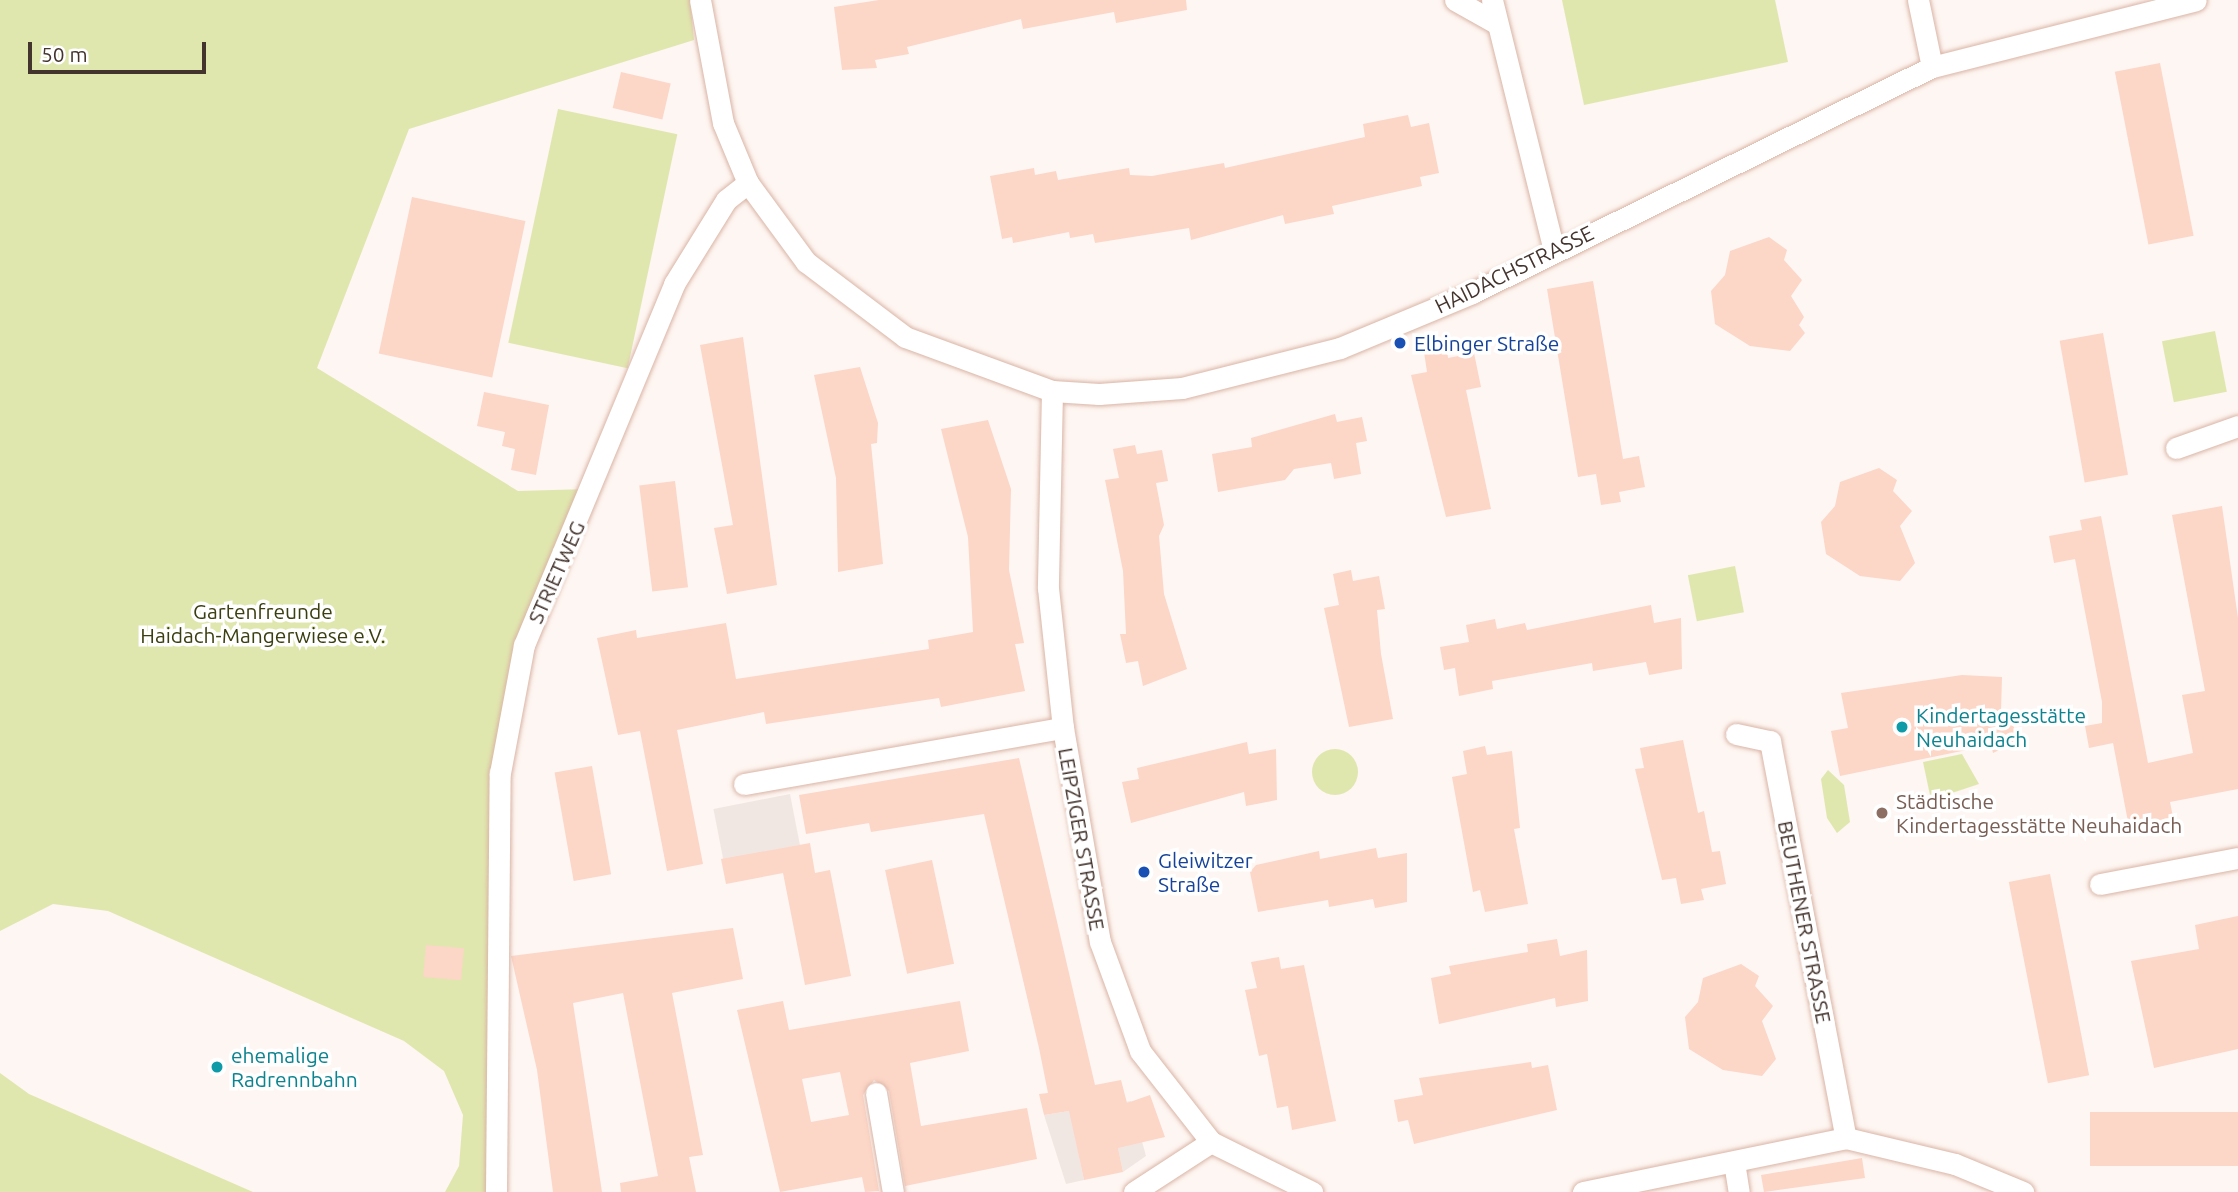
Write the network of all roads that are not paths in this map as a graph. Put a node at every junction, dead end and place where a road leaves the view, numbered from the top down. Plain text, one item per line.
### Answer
1 (700, 0) edge
2 (1455, 0) edge
3 (1492, 0) edge
4 (1918, 0) edge
5 (2196, 0) edge
6 (1496, 23) junction
7 (1932, 67) junction
8 (748, 183) junction
9 (1554, 251) junction
10 (1052, 391) junction
11 (2238, 426) edge
12 (2176, 448) dead end
13 (1063, 728) junction
14 (1736, 734) dead end
15 (744, 784) dead end
16 (2238, 858) edge
17 (2100, 884) dead end
18 (876, 1093) dead end
19 (1846, 1138) junction
20 (1210, 1142) junction
21 (1734, 1161) junction
22 (496, 1192) edge
23 (893, 1192) edge
24 (1134, 1192) edge
25 (1312, 1192) edge
26 (1583, 1192) edge
27 (1739, 1192) edge
28 (2023, 1192) edge

1 - 8 street
2 - 6 street
3 - 6 street
4 - 7 street
5 - 7 street, HAIDACHSTRASSE
6 - 9 street
7 - 9 street, HAIDACHSTRASSE
8 - 10 street, HAIDACHSTRASSE
8 - 22 street, STRIETWEG
9 - 10 street, HAIDACHSTRASSE
10 - 13 street, LEIPZIGER STRASSE
11 - 12 street
13 - 15 street
13 - 20 street, LEIPZIGER STRASSE
14 - 19 street, BEUTHENER STRASSE
16 - 17 street
18 - 23 street
19 - 21 street
19 - 28 street
20 - 24 street
20 - 25 street, LEIPZIGER STRASSE
21 - 26 street
21 - 27 street

